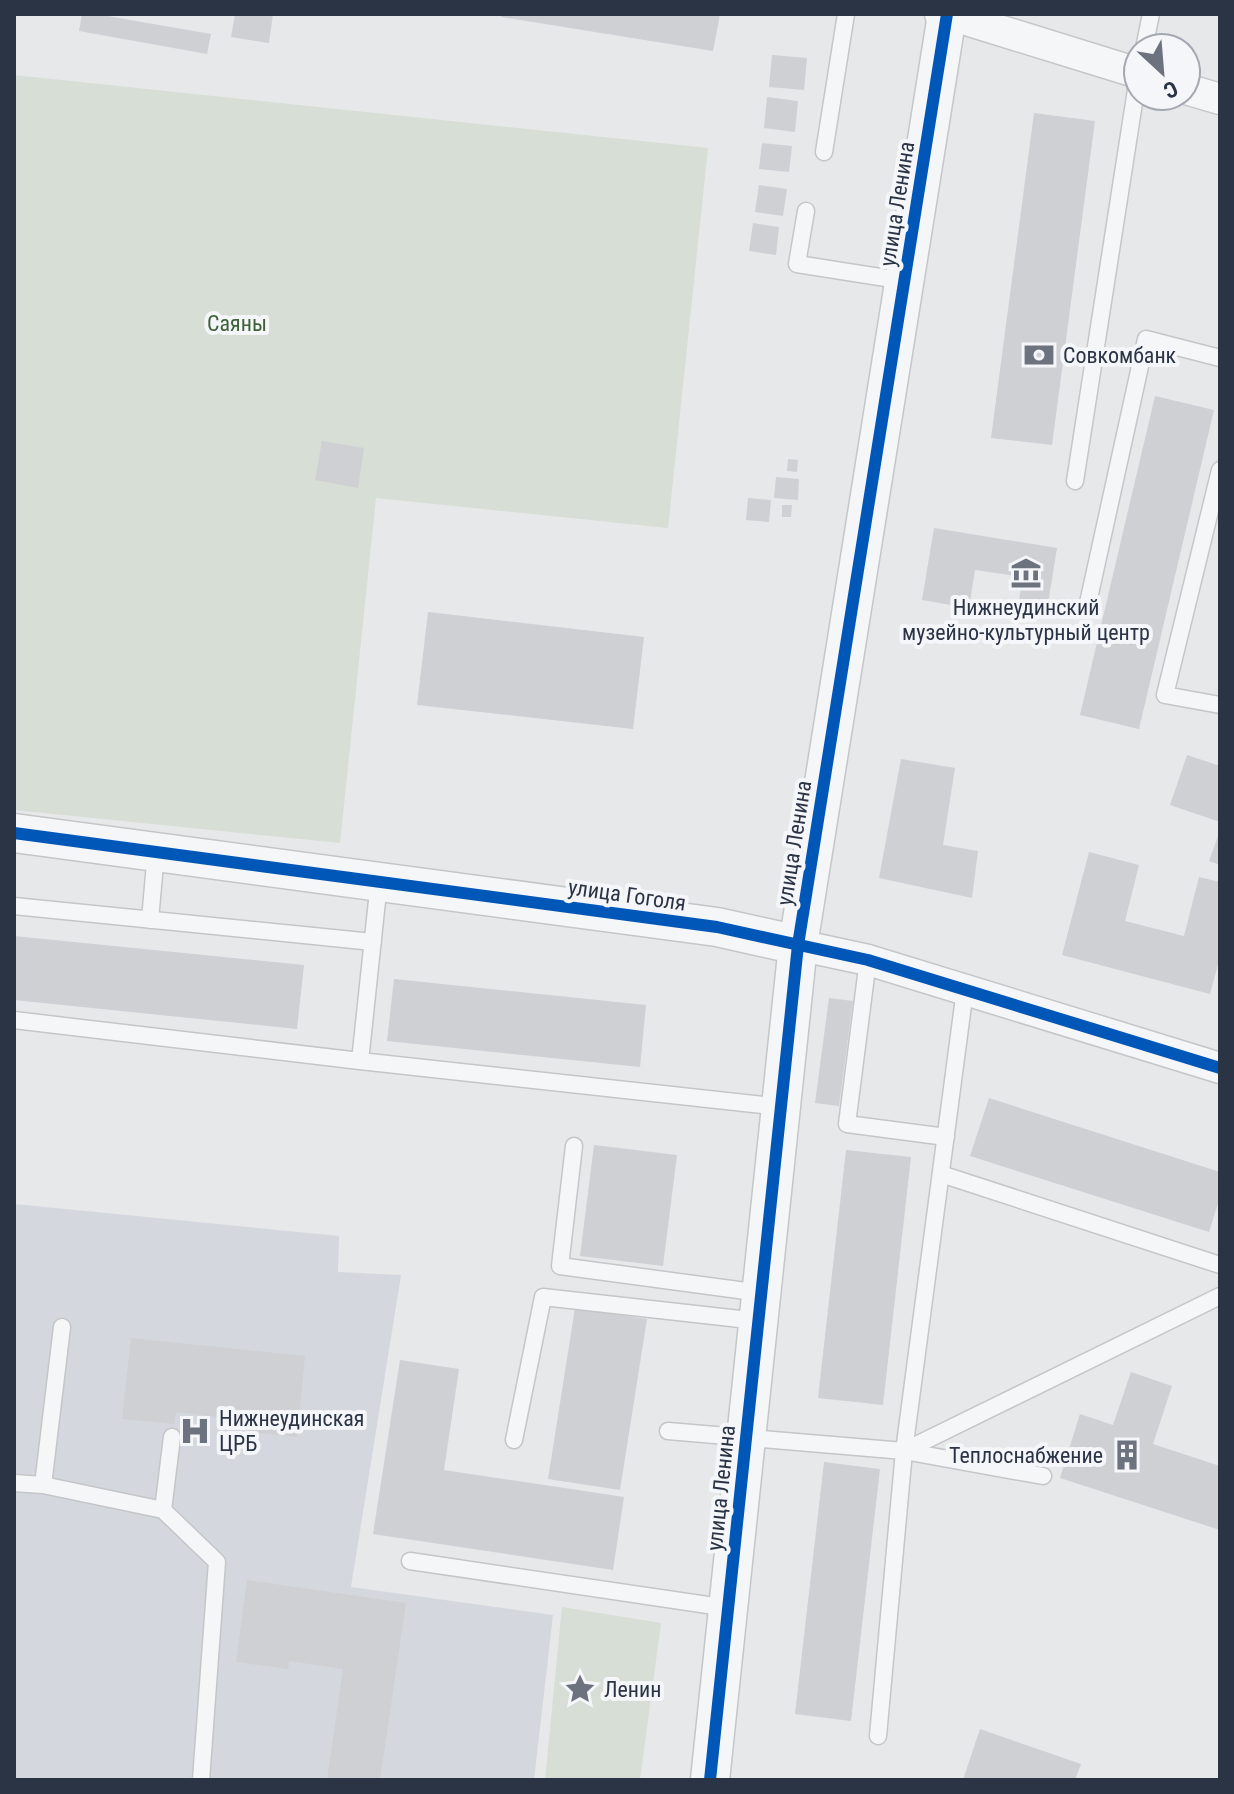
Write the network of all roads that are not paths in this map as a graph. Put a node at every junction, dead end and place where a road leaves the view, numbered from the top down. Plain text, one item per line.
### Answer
1 (846, 14) edge
2 (946, 14) edge
3 (1122, 70) edge
4 (1132, 112) edge
5 (824, 152) dead end
6 (806, 211) dead end
7 (905, 281) junction
8 (1220, 358) edge
9 (1220, 470) edge
10 (1075, 481) dead end
11 (1088, 603) dead end
12 (1220, 705) edge
13 (14, 833) edge
14 (156, 852) junction
15 (379, 882) junction
16 (14, 906) edge
17 (150, 920) junction
18 (373, 942) junction
19 (798, 945) junction
20 (868, 960) junction
21 (965, 990) junction
22 (14, 1020) edge
23 (360, 1061) junction
24 (1220, 1068) edge
25 (781, 1107) junction
26 (946, 1137) junction
27 (574, 1146) dead end
28 (941, 1174) junction
29 (1220, 1265) edge
30 (1220, 1296) edge
31 (760, 1307) junction
32 (62, 1327) dead end
33 (668, 1431) dead end
34 (172, 1437) dead end
35 (746, 1437) junction
36 (514, 1440) dead end
37 (904, 1451) junction
38 (1043, 1476) dead end
39 (14, 1483) edge
40 (43, 1485) junction
41 (163, 1510) junction
42 (410, 1561) dead end
43 (728, 1608) junction
44 (878, 1736) dead end
45 (201, 1780) edge
46 (710, 1780) edge

1 - 5 lane
2 - 3 street
2 - 7 street, улица Ленина
4 - 10 lane
6 - 7 lane
7 - 19 street, улица Ленина
8 - 11 lane
9 - 12 lane
13 - 14 street, улица Гоголя
14 - 15 street, улица Гоголя
14 - 17 lane
15 - 18 lane
15 - 19 street, улица Гоголя
16 - 17 lane
17 - 18 lane
18 - 23 lane
19 - 20 street, улица Гоголя
19 - 25 street, улица Ленина
20 - 21 street, улица Гоголя
20 - 26 lane
21 - 24 street, улица Гоголя
21 - 26 lane
22 - 23 lane
23 - 25 lane
25 - 31 street, улица Ленина
26 - 28 lane
27 - 31 lane
28 - 29 lane
28 - 37 lane
30 - 37 lane
31 - 35 street, улица Ленина
31 - 36 lane
32 - 40 lane
33 - 35 lane
34 - 41 lane
35 - 37 lane
35 - 43 street, улица Ленина
37 - 38 lane
37 - 44 lane
39 - 40 lane
40 - 41 lane
41 - 45 lane
42 - 43 lane
43 - 46 street, улица Ленина

